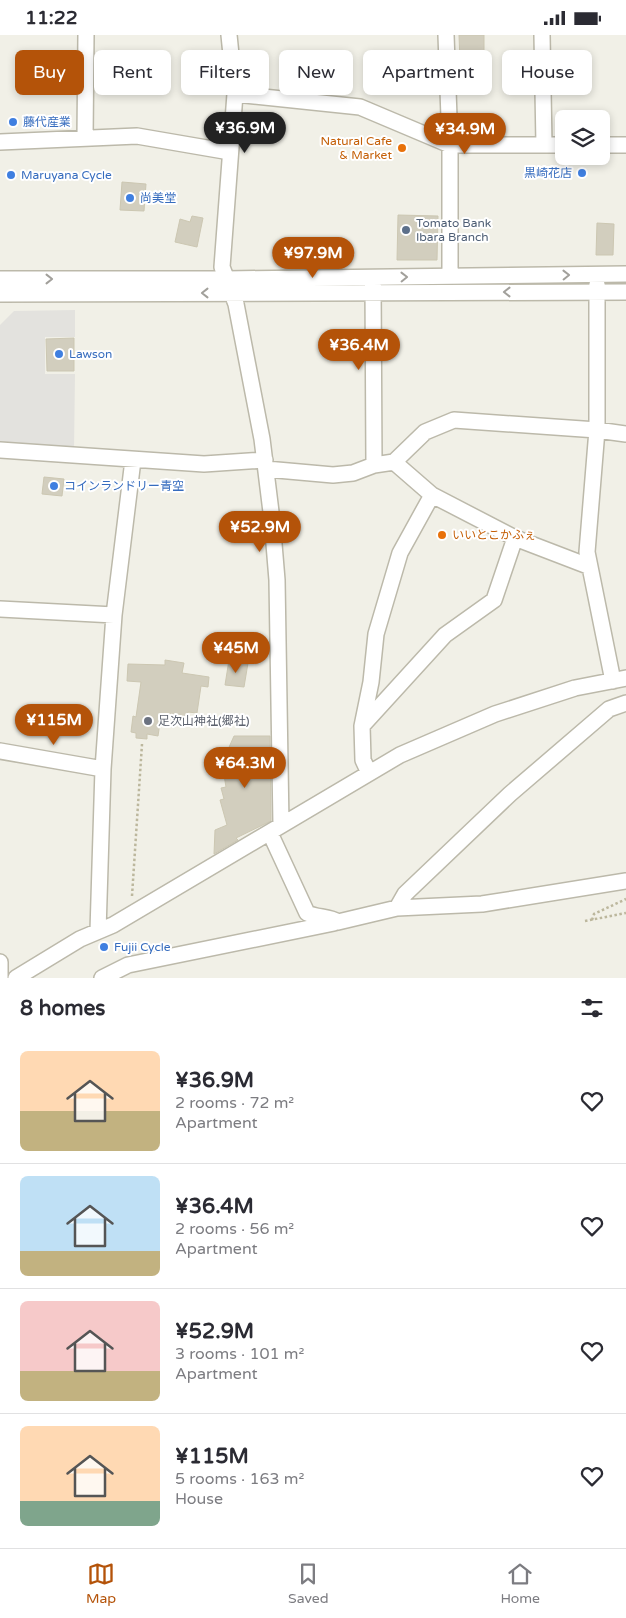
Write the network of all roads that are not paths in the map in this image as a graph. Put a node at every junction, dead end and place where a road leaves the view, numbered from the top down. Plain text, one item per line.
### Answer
1 (86, 35) edge
2 (228, 35) edge
3 (446, 35) edge
4 (542, 35) edge
5 (230, 50) edge
6 (235, 95) edge
7 (245, 95) edge
8 (85, 138) junction
9 (0, 142) edge
10 (450, 145) junction
11 (544, 145) junction
12 (555, 145) edge
13 (610, 145) edge
14 (626, 145) edge
15 (230, 152) junction
16 (597, 275) junction
17 (626, 275) edge
18 (450, 276) junction
19 (374, 277) junction
20 (0, 279) edge
21 (226, 279) junction
22 (597, 292) junction
23 (626, 292) edge
24 (373, 293) junction
25 (0, 294) edge
26 (232, 294) junction
27 (597, 430) junction
28 (626, 434) edge
29 (0, 450) edge
30 (134, 460) junction
31 (394, 462) junction
32 (266, 465) junction
33 (374, 465) junction
34 (432, 495) junction
35 (515, 538) junction
36 (588, 566) junction
37 (0, 609) edge
38 (114, 615) junction
39 (619, 679) edge
40 (626, 703) edge
41 (362, 726) junction
42 (0, 751) edge
43 (103, 769) junction
44 (369, 773) junction
45 (275, 829) junction
46 (626, 881) edge
47 (397, 908) junction
48 (338, 922) junction
49 (98, 931) junction
50 (0, 962) edge
51 (0, 978) edge
52 (16, 978) edge
53 (102, 978) edge

1 - 8 street
2 - 5 street
3 - 10 street
4 - 11 street
6 - 15 street
7 - 10 street
8 - 9 street
8 - 15 street
10 - 11 street
10 - 18 street
11 - 12 street
13 - 14 street
15 - 21 street
16 - 17 street
18 -> 16 street
16 - 22 street
19 -> 18 street
19 - 21 street
19 - 24 street
20 -> 21 street
21 - 26 street
22 - 23 street
22 -> 24 street
22 - 27 street
24 - 26 street
24 - 33 street
26 -> 25 street
26 - 32 street
27 - 28 street
27 - 31 street
27 - 36 street
29 - 30 street
30 - 32 street
30 - 38 street
31 - 33 street
31 - 34 street
32 - 33 street
32 - 45 street
34 - 35 street
34 - 41 street
35 - 36 street
35 - 41 street
36 - 39 street
37 - 38 street
38 - 43 street
39 - 44 street
40 - 47 street
41 - 44 street
42 - 43 street
43 - 49 street
44 - 45 street
45 - 48 street
45 - 49 street
46 - 47 street
47 - 48 street
48 - 53 street
49 - 52 street
50 - 51 street

